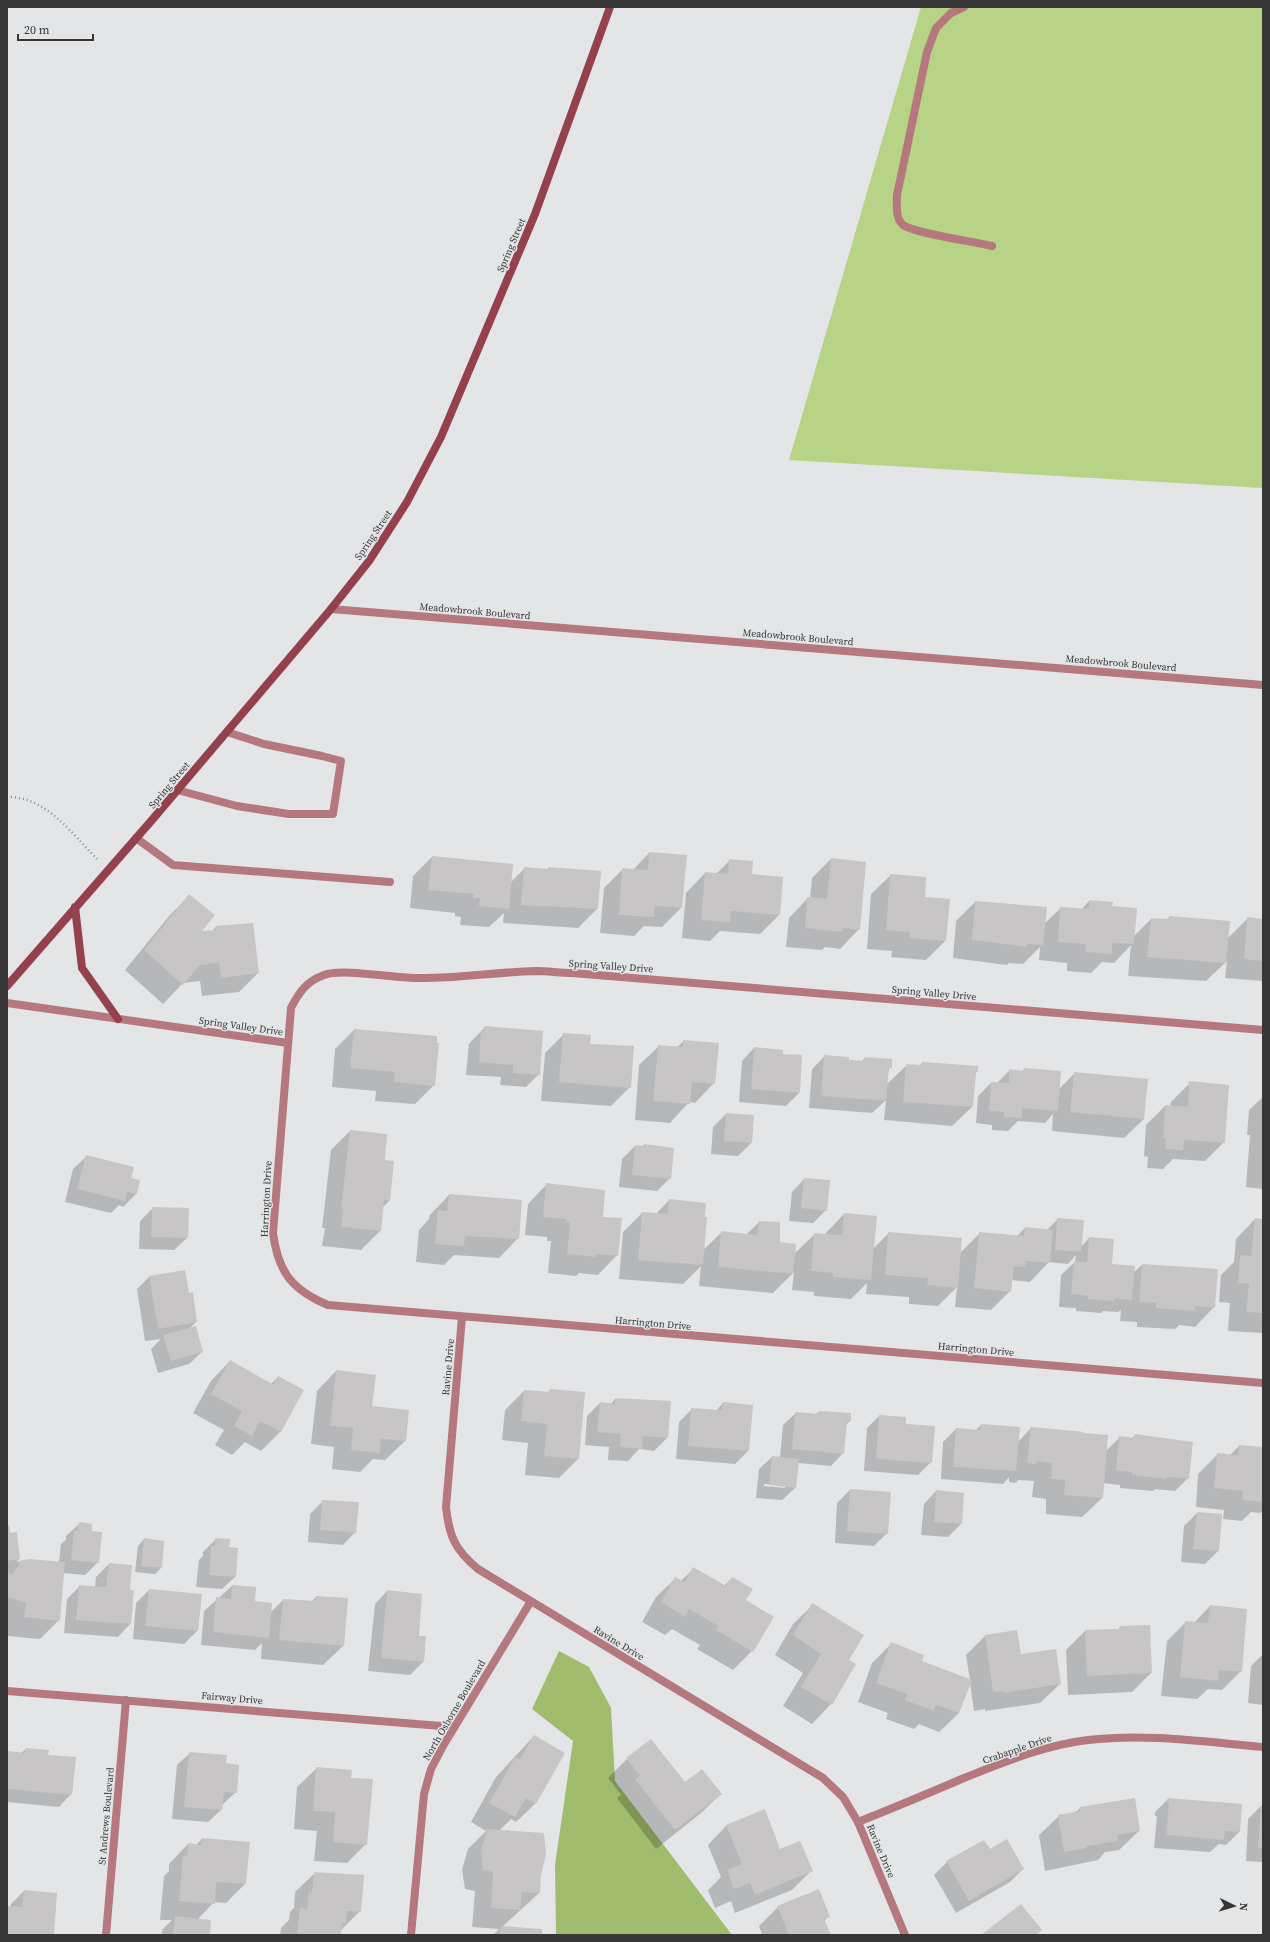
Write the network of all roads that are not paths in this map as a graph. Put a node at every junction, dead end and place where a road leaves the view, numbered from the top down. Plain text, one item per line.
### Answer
1 (610, 7) edge
2 (964, 7) edge
3 (992, 246) dead end
4 (331, 609) junction
5 (1263, 685) edge
6 (227, 732) junction
7 (177, 790) junction
8 (136, 838) junction
9 (390, 882) dead end
10 (75, 907) junction
11 (7, 986) edge
12 (7, 1003) edge
13 (118, 1019) junction
14 (1263, 1030) edge
15 (288, 1043) junction
16 (462, 1317) junction
17 (1263, 1383) edge
18 (531, 1601) junction
19 (7, 1691) edge
20 (126, 1700) junction
21 (454, 1726) junction
22 (1263, 1747) edge
23 (858, 1822) junction
24 (106, 1935) edge
25 (412, 1935) edge
26 (905, 1935) edge

1 - 4 main road, Spring Street
2 - 3 street
4 - 5 street, Meadowbrook Boulevard
4 - 6 main road, Spring Street
6 - 7 main road, Spring Street
6 - 7 street
7 - 8 main road, Spring Street
8 - 9 street
8 - 10 main road, Spring Street
10 - 11 main road, Spring Street
10 - 13 main road
12 - 13 street, Spring Valley Drive
13 - 15 street, Spring Valley Drive
14 - 15 street, Spring Valley Drive
15 - 16 street, Harrington Drive
16 - 17 street, Harrington Drive
16 - 18 street, Ravine Drive
18 - 21 street, North Osborne Boulevard
18 - 23 street, Ravine Drive
19 - 20 street, Fairway Drive
20 - 21 street, Fairway Drive
20 - 24 street, St Andrews Boulevard
21 - 25 street, North Osborne Boulevard
22 - 23 street, Crabapple Drive
23 - 26 street, Ravine Drive

